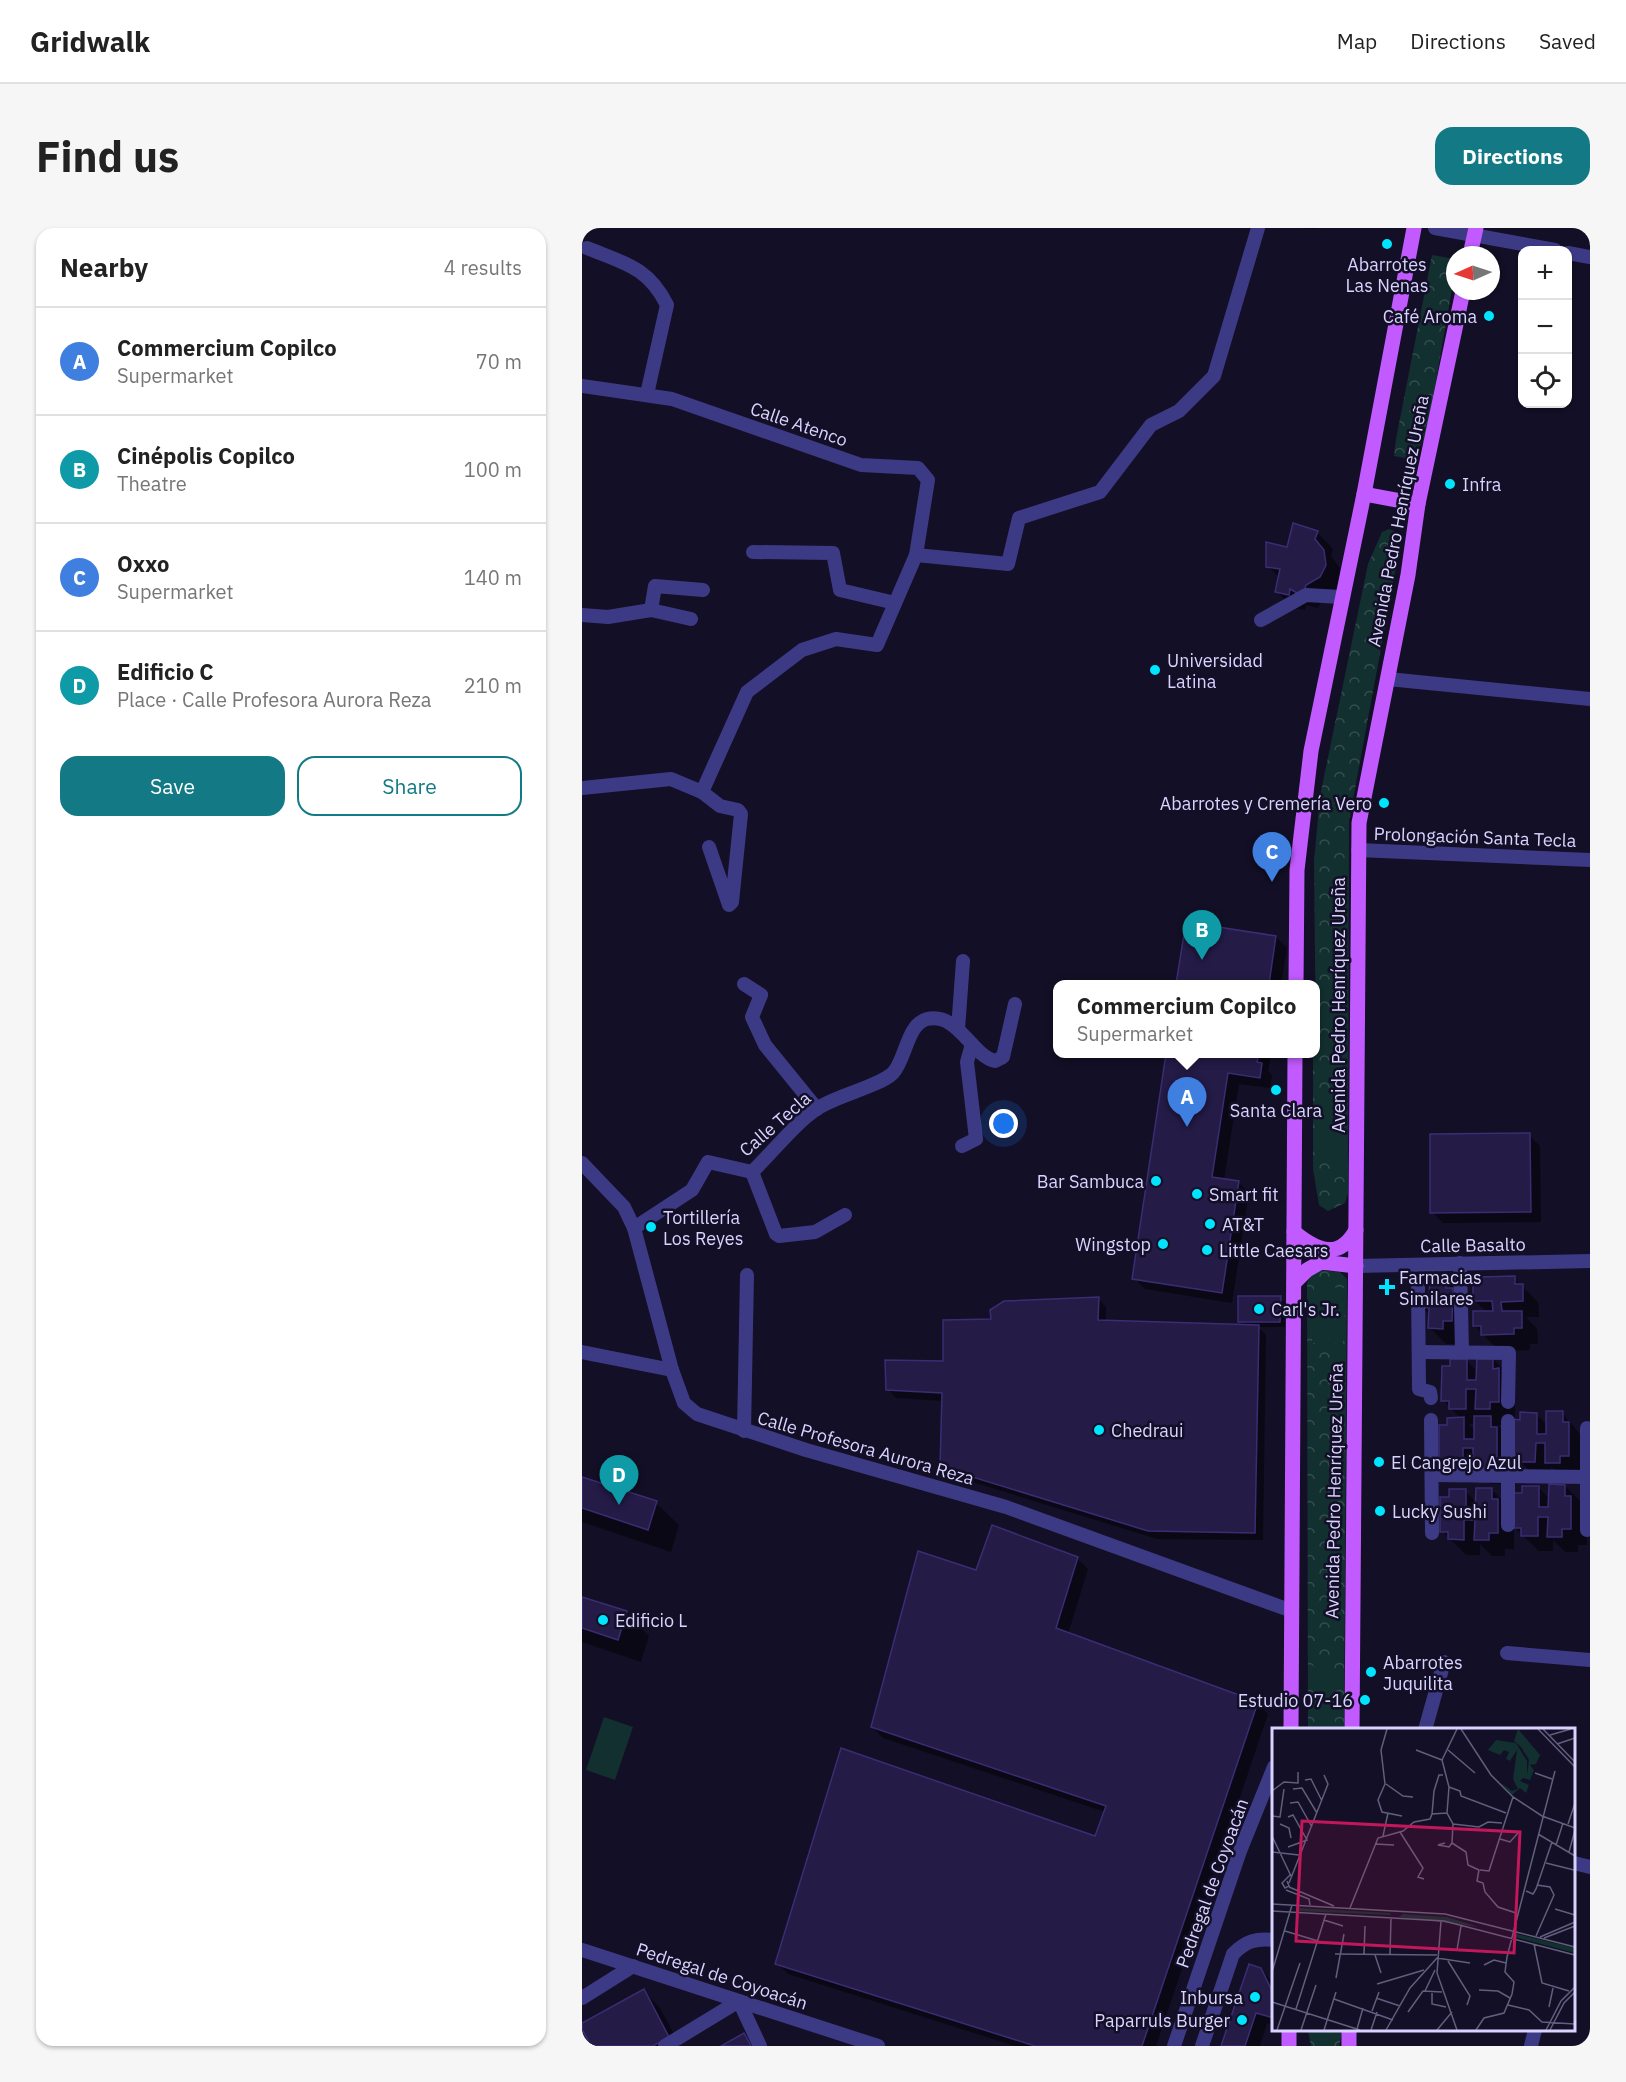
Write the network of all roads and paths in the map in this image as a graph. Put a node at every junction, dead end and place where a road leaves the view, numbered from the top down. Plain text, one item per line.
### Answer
1 (1257, 228) edge
2 (1414, 228) edge
3 (1435, 228) edge
4 (1475, 231) edge
5 (1472, 246) edge
6 (1538, 246) edge
7 (587, 248) dead end
8 (1572, 254) edge
9 (1590, 257) edge
10 (1460, 300) edge
11 (582, 386) edge
12 (647, 394) junction
13 (1364, 494) junction
14 (1418, 504) junction
15 (753, 552) dead end
16 (916, 555) junction
17 (703, 590) dead end
18 (1341, 597) junction
19 (895, 603) junction
20 (651, 610) junction
21 (582, 615) edge
22 (691, 620) dead end
23 (1261, 620) dead end
24 (1388, 679) junction
25 (1590, 699) edge
26 (582, 788) edge
27 (702, 792) junction
28 (709, 847) dead end
29 (1358, 850) junction
30 (1590, 860) edge
31 (963, 961) dead end
32 (1296, 980) edge
33 (744, 984) dead end
34 (1015, 1004) dead end
35 (958, 1029) junction
36 (972, 1044) junction
37 (1295, 1058) edge
38 (817, 1109) junction
39 (962, 1146) dead end
40 (582, 1163) edge
41 (752, 1172) junction
42 (845, 1215) dead end
43 (634, 1228) junction
44 (1356, 1230) junction
45 (1294, 1232) junction
46 (1590, 1260) edge
47 (1461, 1263) junction
48 (1356, 1266) junction
49 (747, 1275) dead end
50 (1294, 1283) junction
51 (1418, 1287) dead end
52 (1462, 1351) junction
53 (582, 1352) edge
54 (1419, 1352) junction
55 (672, 1370) junction
56 (1431, 1398) dead end
57 (1508, 1402) dead end
58 (1431, 1420) dead end
59 (1508, 1421) dead end
60 (1587, 1428) dead end
61 (744, 1431) junction
62 (1433, 1475) junction
63 (1508, 1476) junction
64 (1589, 1477) edge
65 (1508, 1525) dead end
66 (1587, 1530) dead end
67 (1432, 1533) dead end
68 (1292, 1611) junction
69 (1507, 1653) dead end
70 (1590, 1660) edge
71 (1444, 1662) dead end
72 (1290, 1727) edge
73 (1352, 1728) edge
74 (1426, 1728) edge
75 (1272, 1772) edge
76 (1575, 1865) edge
77 (1590, 1867) edge
78 (1272, 1940) edge
79 (582, 1950) edge
80 (633, 1966) junction
81 (582, 1998) edge
82 (740, 2001) junction
83 (1534, 2031) edge
84 (855, 2042) edge
85 (665, 2046) edge
86 (760, 2046) edge
87 (874, 2046) edge
88 (1174, 2046) edge
89 (1202, 2046) edge
90 (1530, 2046) edge

1 - 16 street
2 - 13 main road
3 - 4 street
4 - 5 main road
4 - 6 street
7 - 12 street
8 - 9 street
10 - 14 main road, Avenida Pedro Henríquez Ureña
11 - 12 street, Calle Atenco
12 - 16 street, Calle Atenco
13 - 14 main road
13 - 18 main road
14 - 24 main road, Avenida Pedro Henríquez Ureña
15 - 19 street
16 - 19 street, Calle Atenco
17 - 20 street
18 - 23 street
18 - 32 main road
19 - 27 street, Calle Atenco
20 - 21 street
20 - 22 street
24 - 25 street
24 - 29 main road, Avenida Pedro Henríquez Ureña
26 - 27 street
27 - 28 street
29 - 30 street, Prolongación Santa Tecla
29 - 44 main road, Avenida Pedro Henríquez Ureña
31 - 35 street
33 - 38 street
34 - 36 street, Calle Tecla
35 - 36 street, Calle Tecla
35 - 38 street, Calle Tecla
36 - 39 street
37 - 45 main road
38 - 41 street, Calle Tecla
40 - 43 street, Calle Profesora Aurora Reza
41 - 42 street
41 - 43 street, Calle Tecla
43 - 55 street, Calle Profesora Aurora Reza
44 - 45 main road
44 - 48 main road, Avenida Pedro Henríquez Ureña
45 - 50 main road
46 - 47 street, Calle Basalto
47 - 48 street, Calle Basalto
47 - 52 street
48 - 50 main road
48 - 73 main road, Avenida Pedro Henríquez Ureña
49 - 61 street
50 - 68 main road
51 - 54 street
52 - 54 street
52 - 57 street
53 - 55 street
54 - 56 street
55 - 61 street, Calle Profesora Aurora Reza
58 - 62 street
59 - 63 street
60 - 64 street
61 - 68 street, Calle Profesora Aurora Reza
62 - 63 street
62 - 67 street
63 - 64 street
63 - 65 street
64 - 66 street
68 - 72 main road
69 - 70 street
71 - 74 street
75 - 88 street, Pedregal de Coyoacán
76 - 77 street
78 - 89 street
79 - 80 street, Pedregal de Coyoacán
80 - 81 street
80 - 82 street, Pedregal de Coyoacán
82 - 84 street, Pedregal de Coyoacán
82 - 85 street
82 - 86 street
83 - 90 street
84 - 87 street, Pedregal de Coyoacán

